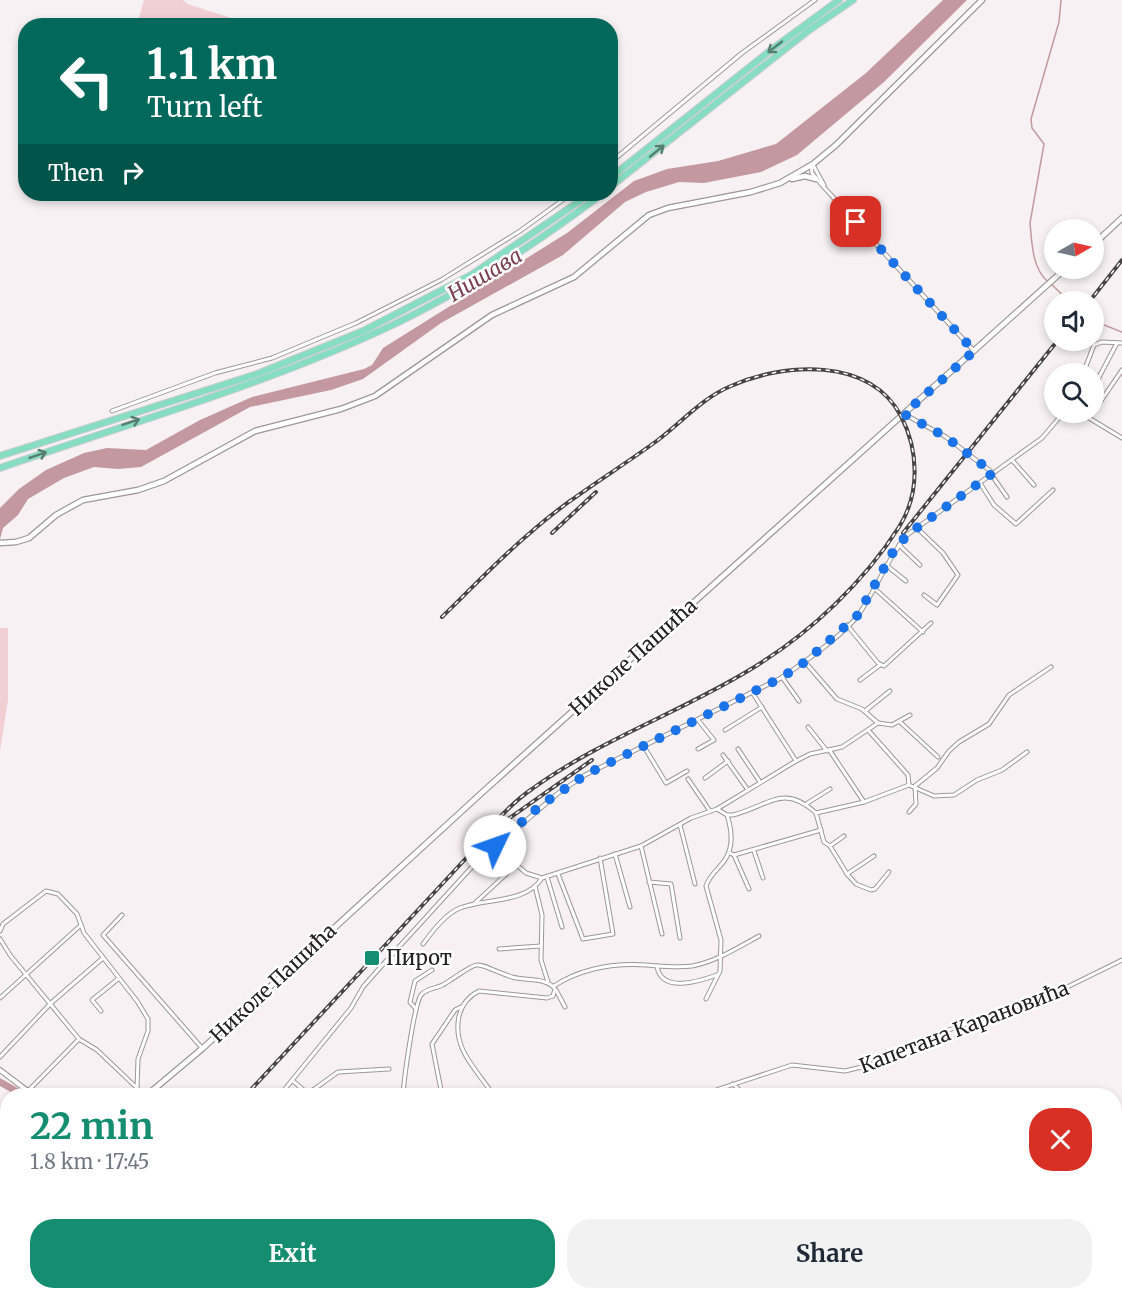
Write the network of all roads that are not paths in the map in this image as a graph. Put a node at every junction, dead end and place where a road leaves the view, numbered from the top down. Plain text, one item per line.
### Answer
1 (815, 0) edge
2 (839, 0) edge
3 (853, 0) edge
4 (982, 0) edge
5 (618, 156) edge
6 (812, 165) junction
7 (618, 172) edge
8 (789, 179) junction
9 (816, 179) junction
10 (618, 181) edge
11 (827, 190) junction
12 (561, 201) edge
13 (580, 201) edge
14 (592, 201) edge
15 (1122, 218) edge
16 (1104, 235) edge
17 (1054, 279) edge
18 (1117, 343) junction
19 (1122, 343) edge
20 (974, 351) junction
21 (1087, 363) edge
22 (1104, 368) edge
23 (1122, 370) edge
24 (1104, 396) edge
25 (112, 411) dead end
26 (904, 414) junction
27 (1055, 423) edge
28 (1096, 423) edge
29 (1122, 438) edge
30 (0, 456) edge
31 (1012, 460) junction
32 (0, 468) edge
33 (992, 474) junction
34 (979, 483) junction
35 (1034, 485) dead end
36 (1053, 489) dead end
37 (1007, 497) dead end
38 (916, 527) junction
39 (0, 543) edge
40 (900, 544) junction
41 (886, 564) junction
42 (920, 566) dead end
43 (906, 581) dead end
44 (874, 588) junction
45 (924, 595) dead end
46 (931, 623) dead end
47 (848, 625) junction
48 (923, 632) junction
49 (805, 662) junction
50 (880, 665) junction
51 (1052, 667) dead end
52 (782, 677) junction
53 (860, 680) dead end
54 (890, 691) dead end
55 (752, 692) junction
56 (799, 701) dead end
57 (762, 707) junction
58 (865, 711) junction
59 (910, 715) dead end
60 (698, 720) junction
61 (900, 722) junction
62 (878, 723) junction
63 (808, 727) dead end
64 (724, 730) dead end
65 (868, 730) junction
66 (644, 745) junction
67 (738, 749) dead end
68 (698, 750) dead end
69 (828, 751) junction
70 (1027, 752) dead end
71 (723, 755) dead end
72 (938, 757) dead end
73 (728, 761) junction
74 (796, 761) junction
75 (687, 771) dead end
76 (705, 778) dead end
77 (688, 779) dead end
78 (760, 782) junction
79 (909, 785) junction
80 (915, 786) junction
81 (830, 789) dead end
82 (748, 790) junction
83 (864, 802) junction
84 (806, 804) junction
85 (717, 809) junction
86 (710, 811) junction
87 (909, 812) dead end
88 (816, 813) junction
89 (726, 815) junction
90 (680, 825) junction
91 (821, 830) junction
92 (844, 836) dead end
93 (495, 846) junction
94 (641, 846) junction
95 (830, 846) junction
96 (754, 851) junction
97 (615, 854) junction
98 (732, 854) junction
99 (874, 856) dead end
100 (600, 858) junction
101 (516, 866) junction
102 (888, 872) dead end
103 (558, 874) junction
104 (847, 874) junction
105 (545, 878) junction
106 (764, 878) dead end
107 (649, 882) junction
108 (695, 884) dead end
109 (535, 886) junction
110 (749, 889) dead end
111 (474, 904) junction
112 (630, 907) dead end
113 (122, 915) dead end
114 (81, 925) junction
115 (562, 927) dead end
116 (0, 931) edge
117 (662, 934) dead end
118 (759, 936) dead end
119 (680, 938) dead end
120 (0, 939) edge
121 (423, 944) dead end
122 (541, 946) junction
123 (499, 949) dead end
124 (720, 955) junction
125 (103, 958) junction
126 (1122, 960) edge
127 (657, 966) junction
128 (432, 970) dead end
129 (25, 973) junction
130 (718, 975) junction
131 (118, 979) junction
132 (548, 982) junction
133 (554, 988) junction
134 (0, 998) edge
135 (706, 999) dead end
136 (51, 1003) junction
137 (462, 1007) junction
138 (565, 1007) dead end
139 (416, 1009) junction
140 (101, 1011) dead end
141 (79, 1039) junction
142 (203, 1048) junction
143 (0, 1057) edge
144 (389, 1069) dead end
145 (0, 1070) edge
146 (293, 1080) junction
147 (732, 1084) junction
148 (24, 1088) edge
149 (31, 1088) edge
150 (137, 1088) joint
151 (155, 1088) edge
152 (286, 1088) edge
153 (302, 1088) edge
154 (316, 1088) edge
155 (404, 1088) edge
156 (441, 1088) edge
157 (488, 1088) edge
158 (721, 1088) edge
159 (737, 1088) edge

1 - 5 street
2 -> 7 highway
10 -> 3 highway
4 - 6 main road
6 - 8 main road
6 - 9 street
6 - 11 street
8 - 9 main road
8 - 39 main road
9 - 11 street
11 - 20 street
12 - 25 street
13 - 30 highway
32 -> 14 highway
15 - 16 main road
17 - 20 main road, Николе Пашића
18 - 19 street
18 - 21 street
18 - 22 street
20 - 26 main road, Николе Пашића
23 - 24 street
26 - 33 street
26 - 142 main road, Николе Пашића
27 - 31 street
28 - 29 street
31 - 33 street
31 - 35 street
33 - 34 street
33 - 37 street
34 - 36 street
34 - 38 street
38 - 40 street
38 - 45 street
40 - 41 street
40 - 42 street
41 - 43 street
41 - 44 street
44 - 47 street
44 - 48 street
46 - 48 street
47 - 49 street
47 - 50 street
48 - 50 street
49 - 52 street
49 - 58 street
50 - 53 street
51 - 80 street
52 - 55 street
52 - 56 street
54 - 58 street
55 - 57 street
55 - 60 street
57 - 64 street
57 - 74 street
58 - 62 street
59 - 61 street
60 - 66 street
60 - 68 street
61 - 62 street
61 - 72 street
62 - 65 street
63 - 69 street
65 - 69 street
65 - 79 street
66 - 75 street
66 - 93 street
67 - 78 street
69 - 74 street
69 - 83 street
70 - 80 street
71 - 73 street
73 - 76 street
73 - 82 street
74 - 78 street
77 - 86 street
78 - 82 street
79 - 80 street
79 - 83 street
80 - 87 street
81 - 84 street
82 - 85 street
83 - 88 street
84 - 88 street
84 - 89 street
85 - 86 street
85 - 89 street
86 - 90 street
88 - 91 street
89 - 98 street
90 - 94 street
90 - 108 street
91 - 95 street
91 - 96 street
92 - 95 street
93 - 101 street
93 - 146 street
94 - 97 street
94 - 107 street
95 - 104 street
96 - 98 street
96 - 106 street
97 - 100 street
97 - 112 street
98 - 110 street
98 - 124 street
99 - 104 street
100 - 103 street
100 - 103 street
101 - 105 street
101 - 111 street
102 - 104 street
103 - 105 street
105 - 109 street
105 - 115 street
107 - 117 street
107 - 119 street
109 - 111 street
109 - 122 street
111 - 121 street
113 - 142 street, Николе Пашића
114 - 116 street
114 - 125 street
114 - 129 street
118 - 124 street
120 - 129 street
122 - 123 street
122 - 132 street
124 - 127 street
124 - 130 street
125 - 131 street
125 - 136 street
126 - 147 street, Капетана Карановића
127 - 130 street
127 - 133 street
128 - 139 street
129 - 134 street
129 - 136 street
130 - 135 street
131 - 140 street
131 - 150 street
132 - 133 street
132 - 139 street
133 - 137 street
133 - 138 street
136 - 141 street
136 - 143 street
137 - 156 street
137 - 157 street
139 - 155 street
141 - 149 street
141 - 150 street
142 - 151 main road, Николе Пашића
144 - 154 street
145 - 148 street
146 - 152 street
146 - 153 street
147 - 158 street, Капетана Карановића
147 - 159 street

